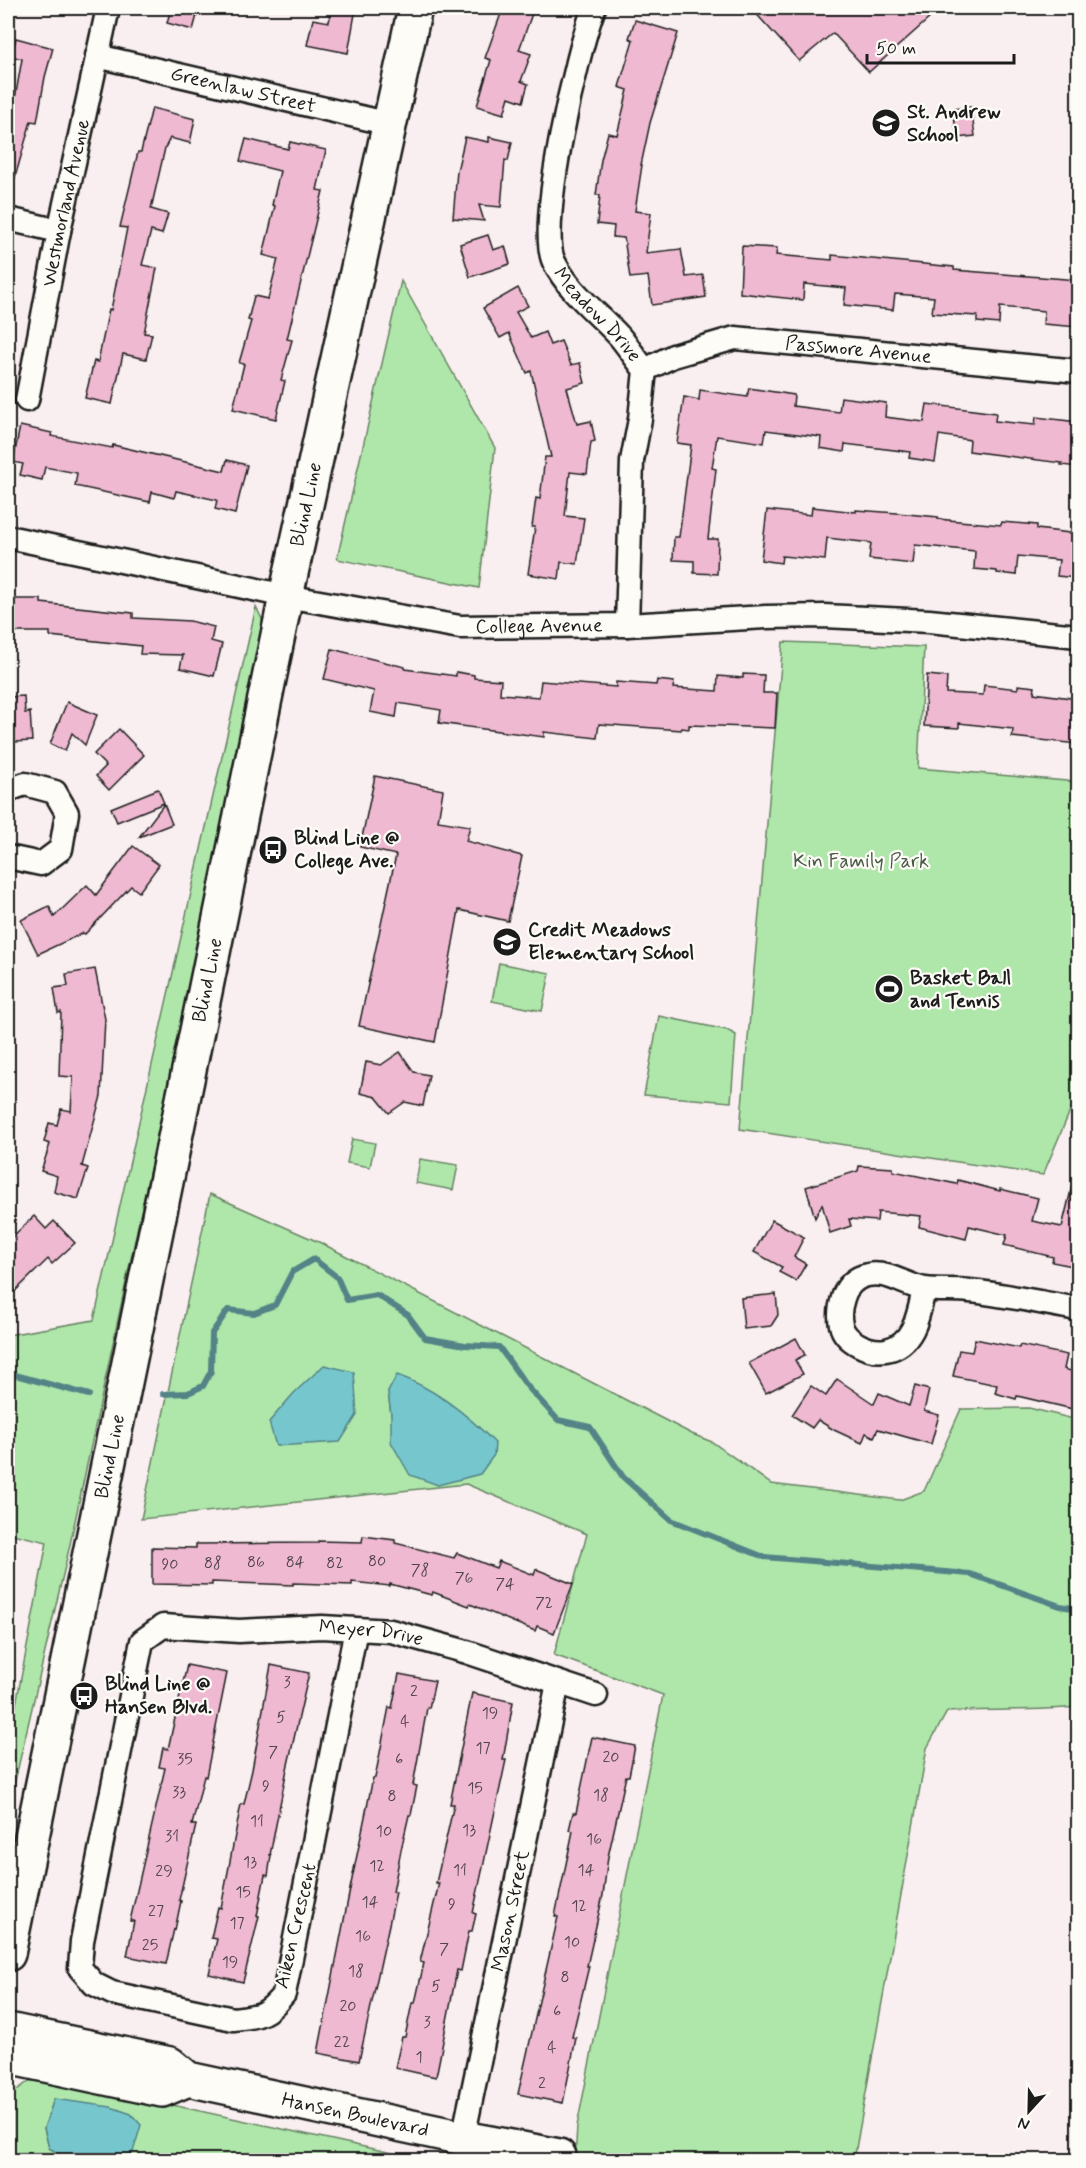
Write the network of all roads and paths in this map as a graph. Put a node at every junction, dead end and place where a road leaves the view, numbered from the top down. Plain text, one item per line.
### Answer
1 (108, 8) edge
2 (415, 8) edge
3 (594, 8) edge
4 (97, 56) junction
5 (390, 124) junction
6 (8, 219) edge
7 (59, 231) junction
8 (645, 370) junction
9 (1078, 371) edge
10 (27, 400) dead end
11 (8, 537) edge
12 (286, 596) junction
13 (627, 625) junction
14 (1078, 636) edge
15 (8, 790) edge
16 (8, 857) edge
17 (924, 1289) dead end
18 (1078, 1309) edge
19 (356, 1629) junction
20 (142, 1641) joint
21 (558, 1683) junction
22 (596, 1695) dead end
23 (8, 1954) edge
24 (8, 2030) edge
25 (8, 2056) edge
26 (188, 2079) junction
27 (463, 2138) junction
28 (559, 2156) dead end

1 - 4 street, Westmorland Avenue
2 - 5 street, Blind Line
3 - 8 street, Meadow Drive
4 - 5 street, Greenlaw Street
4 - 7 street, Westmorland Avenue
5 - 12 street, Blind Line
6 - 7 street
7 - 10 street, Westmorland Avenue
8 - 9 street, Passmore Avenue
8 - 13 street, Meadow Drive
11 - 12 street, College Avenue
12 - 13 street, College Avenue
12 - 23 street, Blind Line
13 - 14 street, College Avenue
15 - 16 street
17 - 18 street
19 - 20 street, Meyer Drive
19 - 20 street, Aiken Crescent
19 - 21 street, Meyer Drive
21 - 22 street, Meyer Drive
21 - 27 street, Mason Street
24 - 26 street, Hansen Boulevard
25 - 26 street
26 - 27 street, Hansen Boulevard
27 - 28 street, Hansen Boulevard

